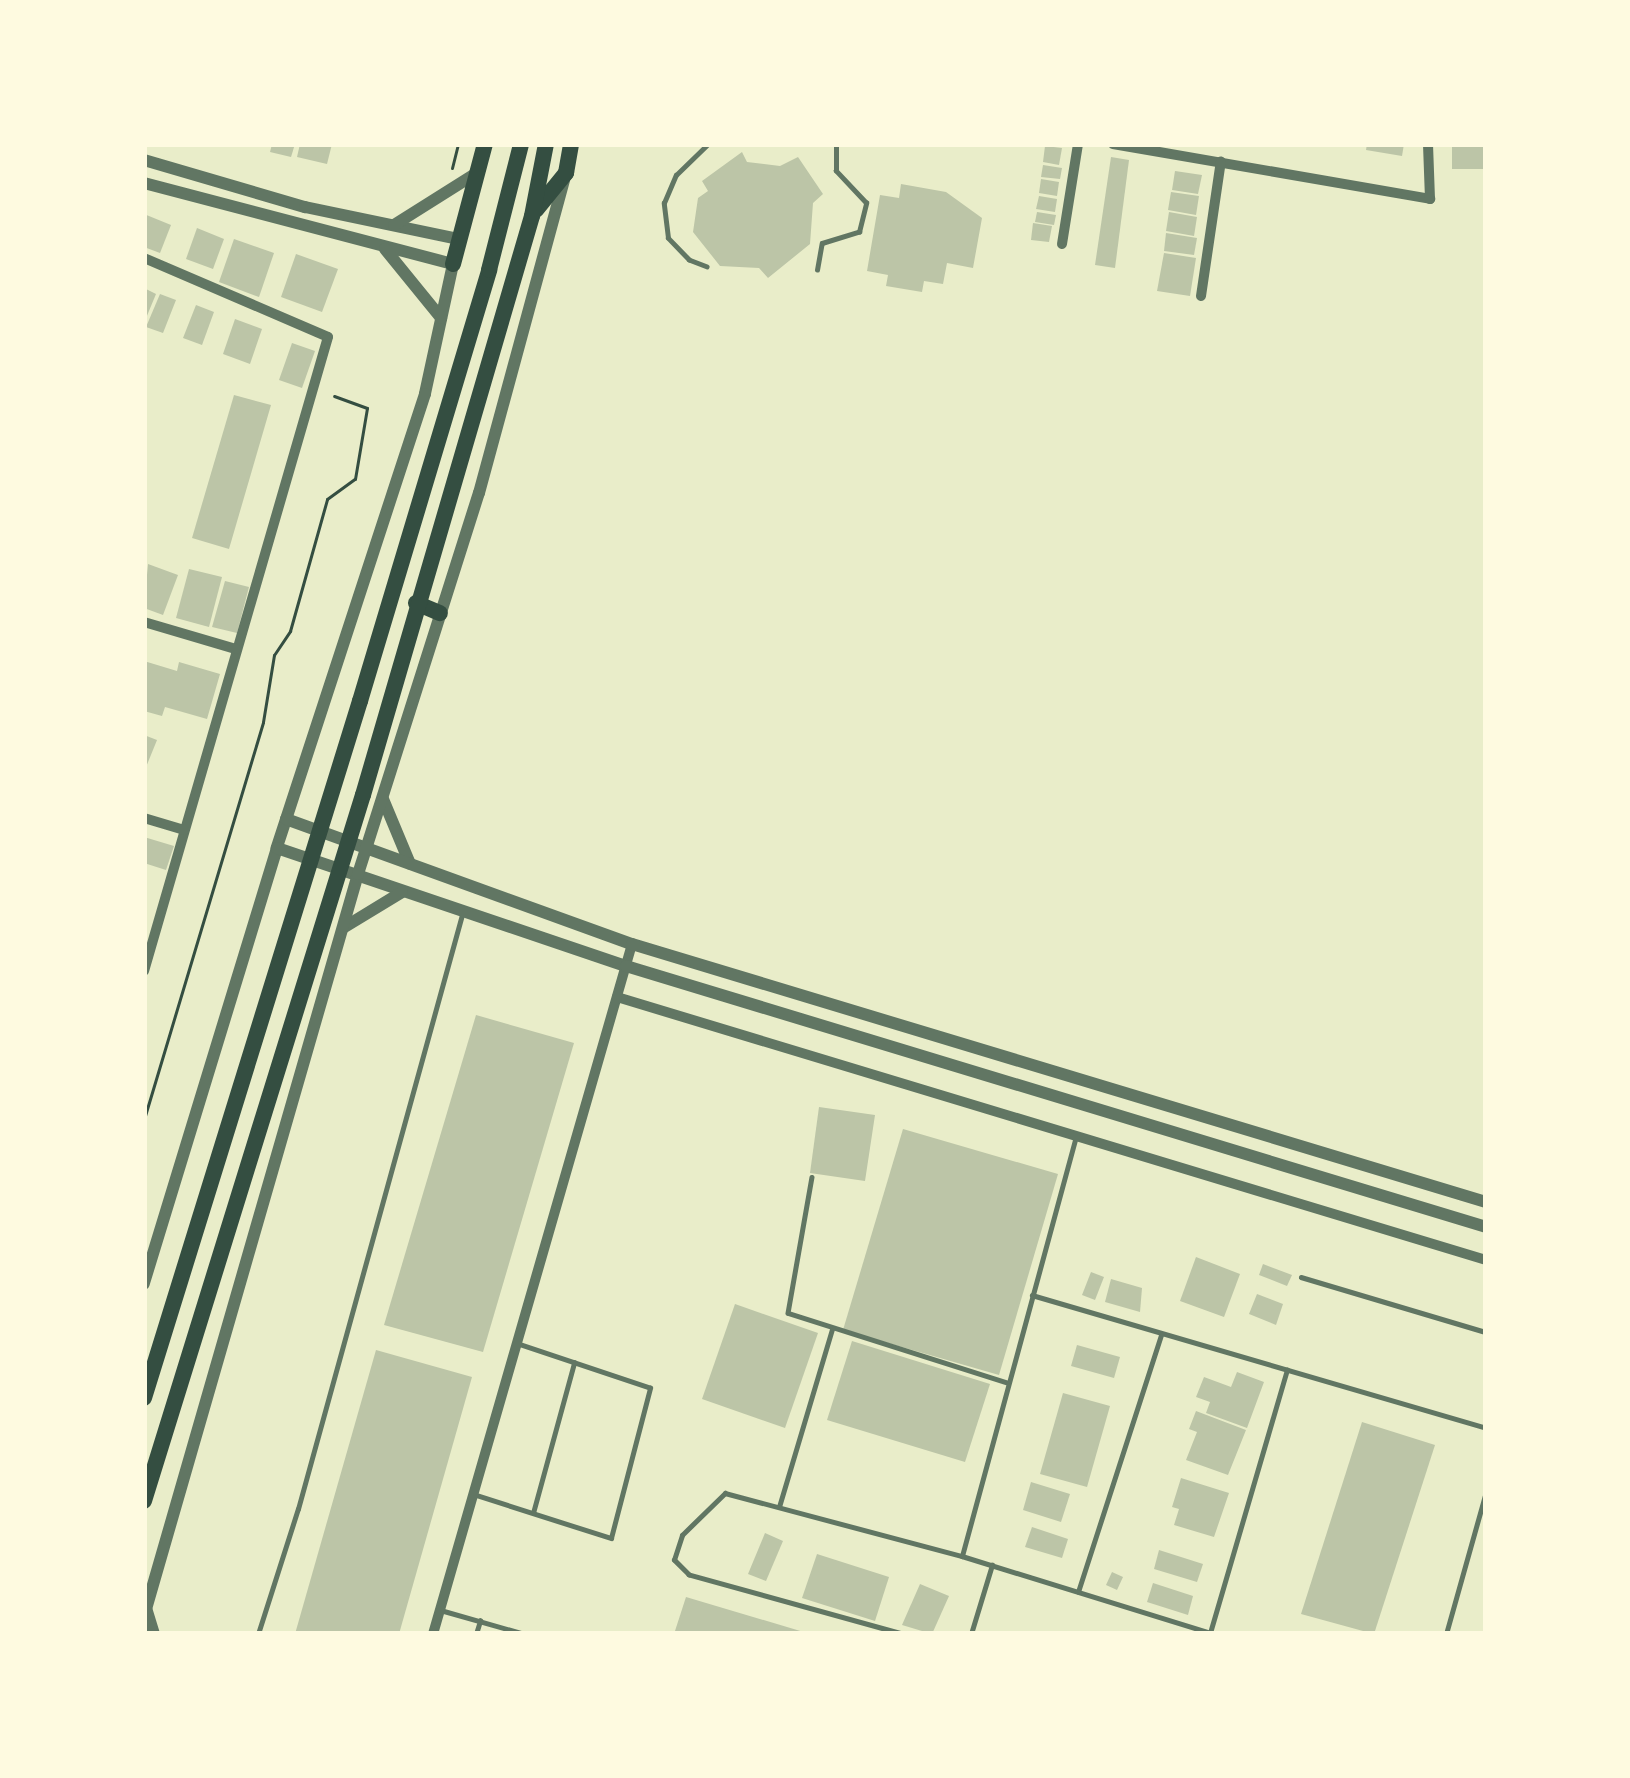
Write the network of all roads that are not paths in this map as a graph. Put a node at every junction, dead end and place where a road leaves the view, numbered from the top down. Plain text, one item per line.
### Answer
1 (485, 144) edge
2 (521, 144) edge
3 (546, 144) edge
4 (572, 144) edge
5 (708, 144) edge
6 (836, 144) edge
7 (1078, 144) edge
8 (1113, 144) edge
9 (1427, 144) edge
10 (144, 160) edge
11 (1221, 161) junction
12 (479, 172) junction
13 (566, 173) junction
14 (144, 183) edge
15 (532, 216) junction
16 (393, 226) junction
17 (458, 239) junction
18 (1062, 244) dead end
19 (382, 247) junction
20 (144, 258) edge
21 (453, 264) junction
22 (707, 267) dead end
23 (818, 270) dead end
24 (1201, 296) dead end
25 (441, 318) junction
26 (416, 602) junction
27 (440, 614) junction
28 (144, 622) edge
29 (236, 649) junction
30 (382, 797) junction
31 (144, 818) edge
32 (286, 819) junction
33 (184, 830) junction
34 (367, 847) junction
35 (277, 848) junction
36 (410, 865) junction
37 (358, 874) junction
38 (403, 892) junction
39 (464, 910) junction
40 (342, 929) junction
41 (632, 944) junction
42 (626, 966) junction
43 (144, 971) edge
44 (617, 997) junction
45 (1076, 1136) junction
46 (812, 1177) dead end
47 (1486, 1202) edge
48 (1486, 1227) edge
49 (1486, 1261) edge
50 (1301, 1277) dead end
51 (144, 1284) edge
52 (1032, 1295) junction
53 (832, 1329) junction
54 (1486, 1332) edge
55 (1161, 1333) junction
56 (517, 1343) junction
57 (574, 1363) junction
58 (1287, 1370) junction
59 (1007, 1382) junction
60 (144, 1398) edge
61 (1486, 1428) edge
62 (1486, 1492) edge
63 (473, 1494) junction
64 (144, 1501) edge
65 (779, 1507) junction
66 (533, 1513) junction
67 (962, 1556) junction
68 (992, 1565) junction
69 (1078, 1592) junction
70 (440, 1610) junction
71 (145, 1612) edge
72 (480, 1621) junction
73 (154, 1634) edge
74 (258, 1634) edge
75 (433, 1634) edge
76 (476, 1634) edge
77 (525, 1634) edge
78 (902, 1634) edge
79 (970, 1634) edge
80 (1212, 1634) edge
81 (1446, 1634) edge

1 - 12 highway
2 - 60 highway
3 - 15 highway
4 - 13 highway
5 - 22 lane
6 - 23 lane
7 - 18 street
8 - 11 street
9 - 11 street
10 - 16 street
11 - 24 street
12 - 16 street
12 - 17 highway
13 - 15 highway
13 - 27 street
14 - 19 street
15 - 26 highway
16 - 17 street
17 - 21 highway
19 - 21 street
19 - 25 street
20 - 29 street
21 - 25 street
25 - 32 street
26 - 27 highway
26 - 64 highway
27 - 30 street
28 - 29 street
29 - 33 street
30 - 34 street
30 - 36 street
31 - 33 street
32 - 34 street
32 - 35 street
33 - 43 street
34 - 36 street
34 - 37 street
35 - 37 street
35 - 51 street
36 - 41 street
37 - 38 street
37 - 40 street
38 - 39 street
38 - 40 street
39 - 42 street
39 - 74 lane
40 - 71 street
41 - 42 street
41 - 47 street
42 - 44 street
42 - 48 street
44 - 45 street
44 - 56 street
45 - 49 street
45 - 52 lane
46 - 53 lane
50 - 54 lane
52 - 55 lane
52 - 59 lane
53 - 59 lane
53 - 65 lane
55 - 58 lane
55 - 69 lane
56 - 57 lane
56 - 63 street
57 - 66 lane
57 - 66 lane
58 - 61 lane
58 - 80 lane
59 - 67 lane
62 - 81 lane
63 - 66 lane
63 - 70 street
65 - 67 lane
65 - 78 lane
67 - 68 lane
68 - 69 lane
68 - 79 lane
69 - 80 lane
70 - 72 lane
70 - 75 street
71 - 73 street
72 - 76 lane
72 - 77 lane

